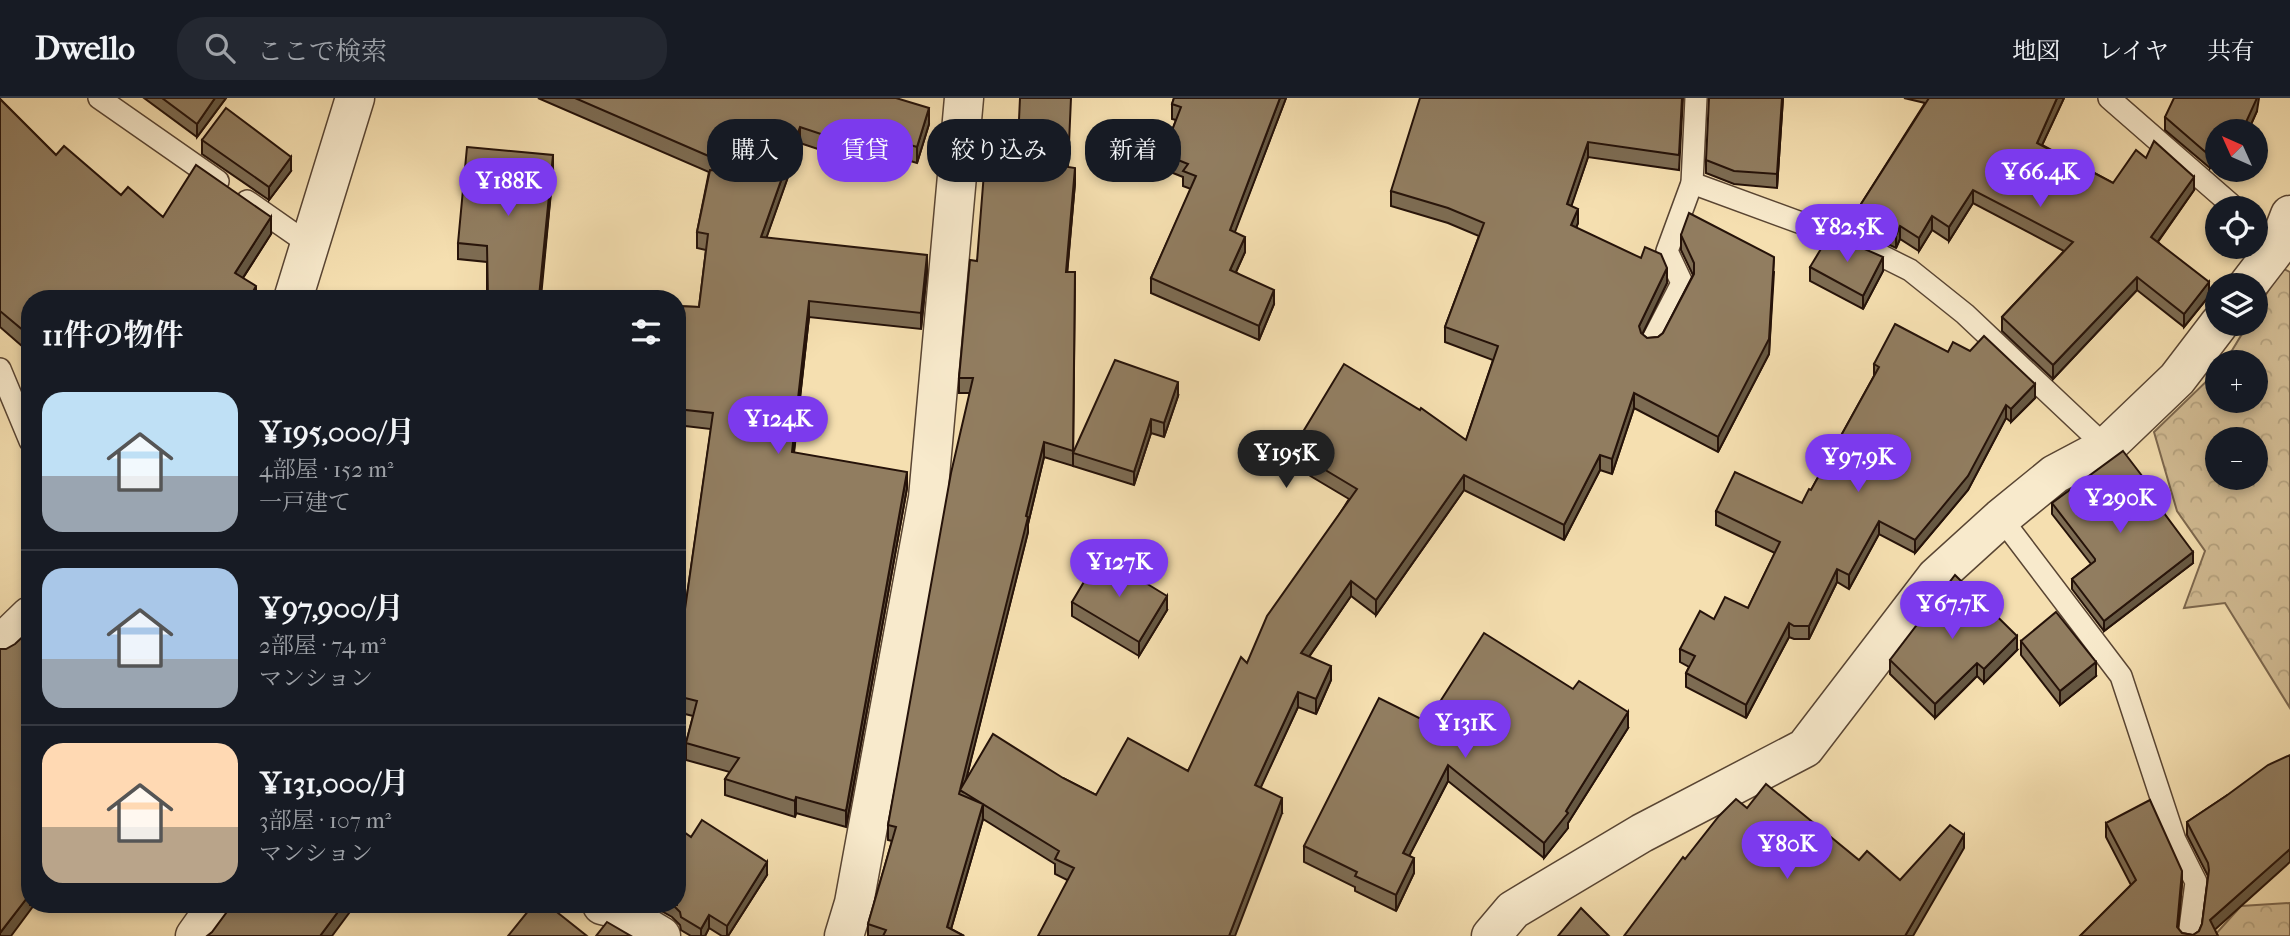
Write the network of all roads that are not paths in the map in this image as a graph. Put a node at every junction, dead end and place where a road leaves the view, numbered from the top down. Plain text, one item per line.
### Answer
1 (99, 98) edge
2 (355, 98) edge
3 (964, 98) edge
4 (1696, 98) edge
5 (2109, 98) edge
6 (1692, 183) junction
7 (2221, 196) edge
8 (2275, 229) edge
9 (310, 245) junction
10 (2254, 273) edge
11 (296, 290) edge
12 (2210, 336) edge
13 (1652, 341) edge
14 (0, 369) edge
15 (21, 419) edge
16 (2106, 447) junction
17 (2001, 518) junction
18 (21, 625) edge
19 (0, 645) edge
20 (21, 656) edge
21 (211, 913) edge
22 (623, 913) edge
23 (195, 936) edge
24 (662, 936) edge
25 (844, 936) edge
26 (1491, 936) edge
27 (2189, 936) edge

1 - 9 lane
2 - 9 street
3 - 25 street
4 - 6 lane
5 - 7 lane
6 - 13 lane
6 - 16 lane
8 - 10 street
9 - 11 street
12 - 16 street
14 - 15 lane
16 - 17 street
17 - 26 street
17 - 27 lane
18 - 19 street
19 - 20 street
21 - 23 street
22 - 24 street

